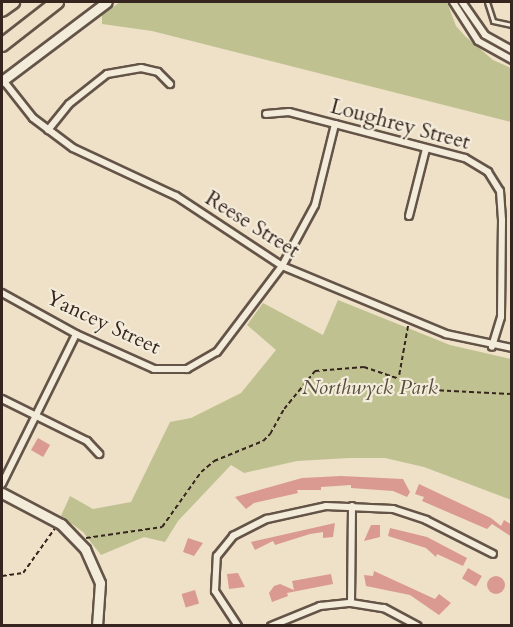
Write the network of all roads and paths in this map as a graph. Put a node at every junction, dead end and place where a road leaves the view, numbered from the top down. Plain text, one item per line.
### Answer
1 (13, 2) edge
2 (57, 2) edge
3 (107, 2) edge
4 (453, 2) edge
5 (462, 2) edge
6 (487, 2) edge
7 (2, 10) edge
8 (512, 25) edge
9 (2, 45) edge
10 (512, 50) edge
11 (512, 60) edge
12 (2, 81) edge
13 (170, 84) dead end
14 (266, 114) dead end
15 (335, 124) junction
16 (48, 130) junction
17 (426, 149) junction
18 (409, 216) dead end
19 (282, 266) junction
20 (2, 293) edge
21 (408, 325) dead end
22 (76, 334) junction
23 (492, 347) junction
24 (512, 348) edge
25 (398, 376) junction
26 (512, 394) edge
27 (2, 399) edge
28 (35, 416) junction
29 (99, 454) dead end
30 (2, 484) edge
31 (2, 492) edge
32 (352, 506) junction
33 (53, 531) dead end
34 (86, 538) dead end
35 (493, 554) dead end
36 (2, 576) edge
37 (351, 603) junction
38 (417, 625) edge
39 (97, 626) edge
40 (238, 626) edge
41 (271, 626) edge

1 - 7 highway
2 - 9 highway
3 - 12 street
4 - 11 street
5 - 10 street
6 - 8 lane
12 - 16 street, Reese Street
13 - 16 street
14 - 15 street, Loughrey Street
15 - 17 street, Loughrey Street
15 - 19 street, Yancey Street
16 - 19 street, Reese Street
17 - 18 street
17 - 23 street, Loughrey Street
19 - 22 street, Yancey Street
19 - 23 street, Reese Street
20 - 22 street, Yancey Street
21 - 25 path
22 - 28 street
23 - 24 street, Reese Street
25 - 26 path
25 - 34 path
27 - 28 street
28 - 29 street
28 - 30 street
31 - 39 street
32 - 35 street
32 - 37 street
32 - 40 street
33 - 36 path
37 - 38 street
37 - 41 street

